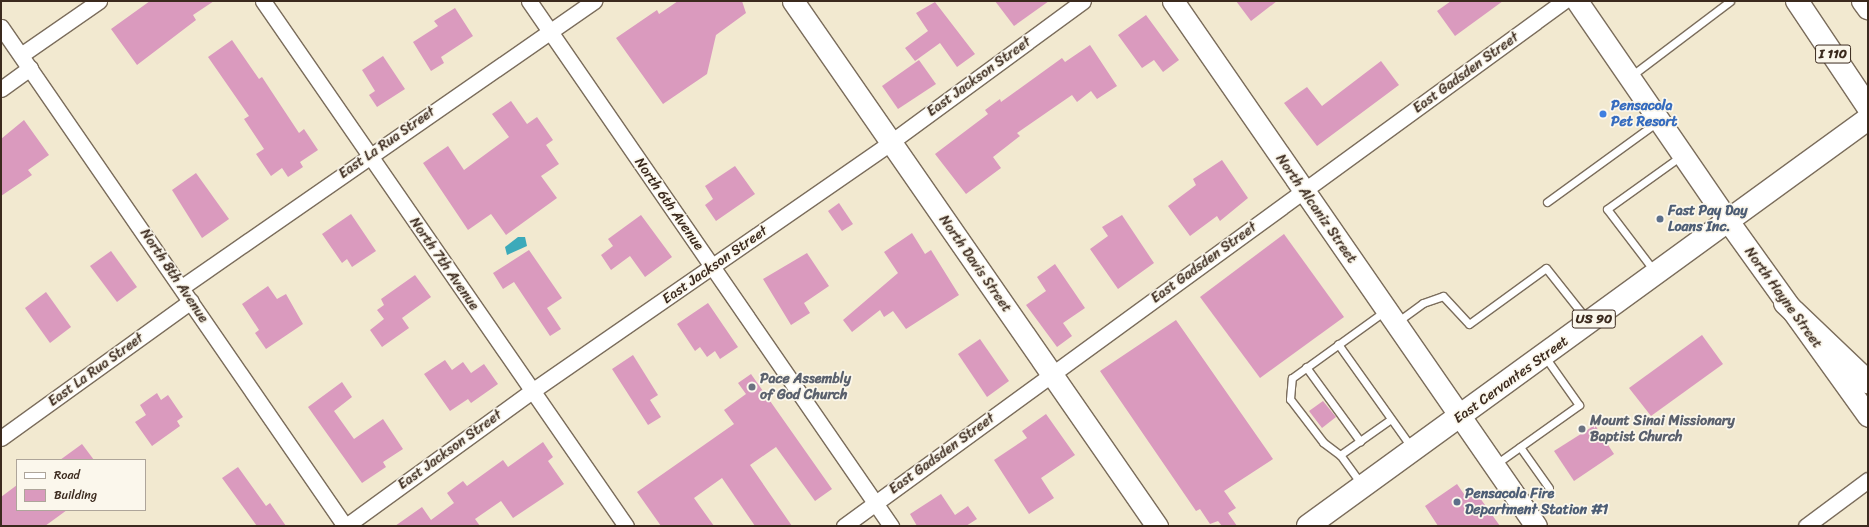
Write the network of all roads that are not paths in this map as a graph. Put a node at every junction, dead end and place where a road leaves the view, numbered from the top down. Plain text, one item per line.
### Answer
1 (99, 1) edge
2 (263, 1) edge
3 (529, 1) edge
4 (594, 1) edge
5 (793, 1) edge
6 (1083, 1) edge
7 (1173, 1) edge
8 (1564, 1) edge
9 (1577, 1) edge
10 (1730, 1) edge
11 (1797, 1) edge
12 (1863, 1) edge
13 (1868, 8) edge
14 (1, 27) edge
15 (550, 32) junction
16 (21, 55) junction
17 (30, 68) junction
18 (1630, 77) junction
19 (1, 89) edge
20 (1868, 108) edge
21 (1868, 119) edge
22 (1659, 121) junction
23 (891, 142) junction
24 (370, 155) junction
25 (1682, 155) junction
26 (1304, 190) junction
27 (1547, 202) dead end
28 (1728, 221) junction
29 (713, 266) junction
30 (1656, 274) junction
31 (182, 287) junction
32 (191, 300) junction
33 (1785, 303) junction
34 (1390, 316) junction
35 (1589, 322) junction
36 (1338, 344) junction
37 (1544, 355) junction
38 (1306, 367) junction
39 (1052, 374) junction
40 (1868, 382) edge
41 (532, 391) junction
42 (1868, 416) edge
43 (1459, 417) junction
44 (1391, 419) junction
45 (1, 438) edge
46 (1360, 441) junction
47 (1520, 447) junction
48 (1413, 450) junction
49 (1340, 455) junction
50 (1494, 465) junction
51 (1868, 480) edge
52 (1363, 486) junction
53 (1549, 488) dead end
54 (875, 503) junction
55 (346, 526) edge
56 (626, 526) edge
57 (844, 526) edge
58 (891, 526) edge
59 (1156, 526) edge
60 (1308, 526) edge
61 (1536, 526) edge
62 (1806, 526) edge

1 - 16 street
2 - 24 street, North 7th Avenue
3 - 15 street, North 6th Avenue
4 - 15 street, East La Rua Street
5 - 23 main road, North Davis Street
6 - 23 street, East Jackson Street
7 - 26 main road, North Alcaniz Street
8 - 26 street, East Gadsden Street
9 - 18 main road, North Hayne Street
10 - 18 lane
11 - 20 main road, I 110
12 - 13 main road
14 - 16 street, North 8th Avenue
15 - 24 street, East La Rua Street
15 - 29 street, North 6th Avenue
16 - 17 street, North 8th Avenue
17 - 19 street
17 - 31 street, North 8th Avenue
18 - 22 main road, North Hayne Street
21 - 28 main road, East Cervantes Street / US 90
22 - 25 main road, North Hayne Street
22 - 27 lane
23 - 29 street, East Jackson Street
23 - 39 main road, North Davis Street
24 - 31 street, East La Rua Street
24 - 41 street, North 7th Avenue
25 - 28 main road, North Hayne Street
25 - 30 lane
26 - 34 main road, North Alcaniz Street
26 - 39 street, East Gadsden Street
28 - 30 main road, East Cervantes Street / US 90
28 - 33 main road, North Hayne Street
29 - 41 street, East Jackson Street
29 - 54 street, North 6th Avenue
30 - 35 main road, East Cervantes Street / US 90
31 - 32 street, North 8th Avenue
32 - 45 street, East La Rua Street
32 - 55 street, North 8th Avenue
33 - 40 main road
33 - 42 main road, North Hayne Street
34 - 35 lane
34 - 36 lane
34 - 43 main road, North Alcaniz Street
35 - 37 main road, East Cervantes Street / US 90
36 - 38 lane
36 - 44 lane
37 - 43 main road, East Cervantes Street / US 90
37 - 47 lane
38 - 46 lane
38 - 49 lane
39 - 54 street, East Gadsden Street
39 - 59 main road, North Davis Street
41 - 55 street, East Jackson Street
41 - 56 street, North 7th Avenue
43 - 48 main road, East Cervantes Street / US 90
43 - 50 main road, North Alcaniz Street
44 - 46 lane
44 - 48 lane
46 - 49 lane
47 - 50 lane
47 - 53 lane
48 - 52 main road, East Cervantes Street / US 90
49 - 52 lane
50 - 61 main road, North Alcaniz Street
51 - 62 street
52 - 60 main road, East Cervantes Street / US 90
54 - 57 street, East Gadsden Street
54 - 58 street, North 6th Avenue

